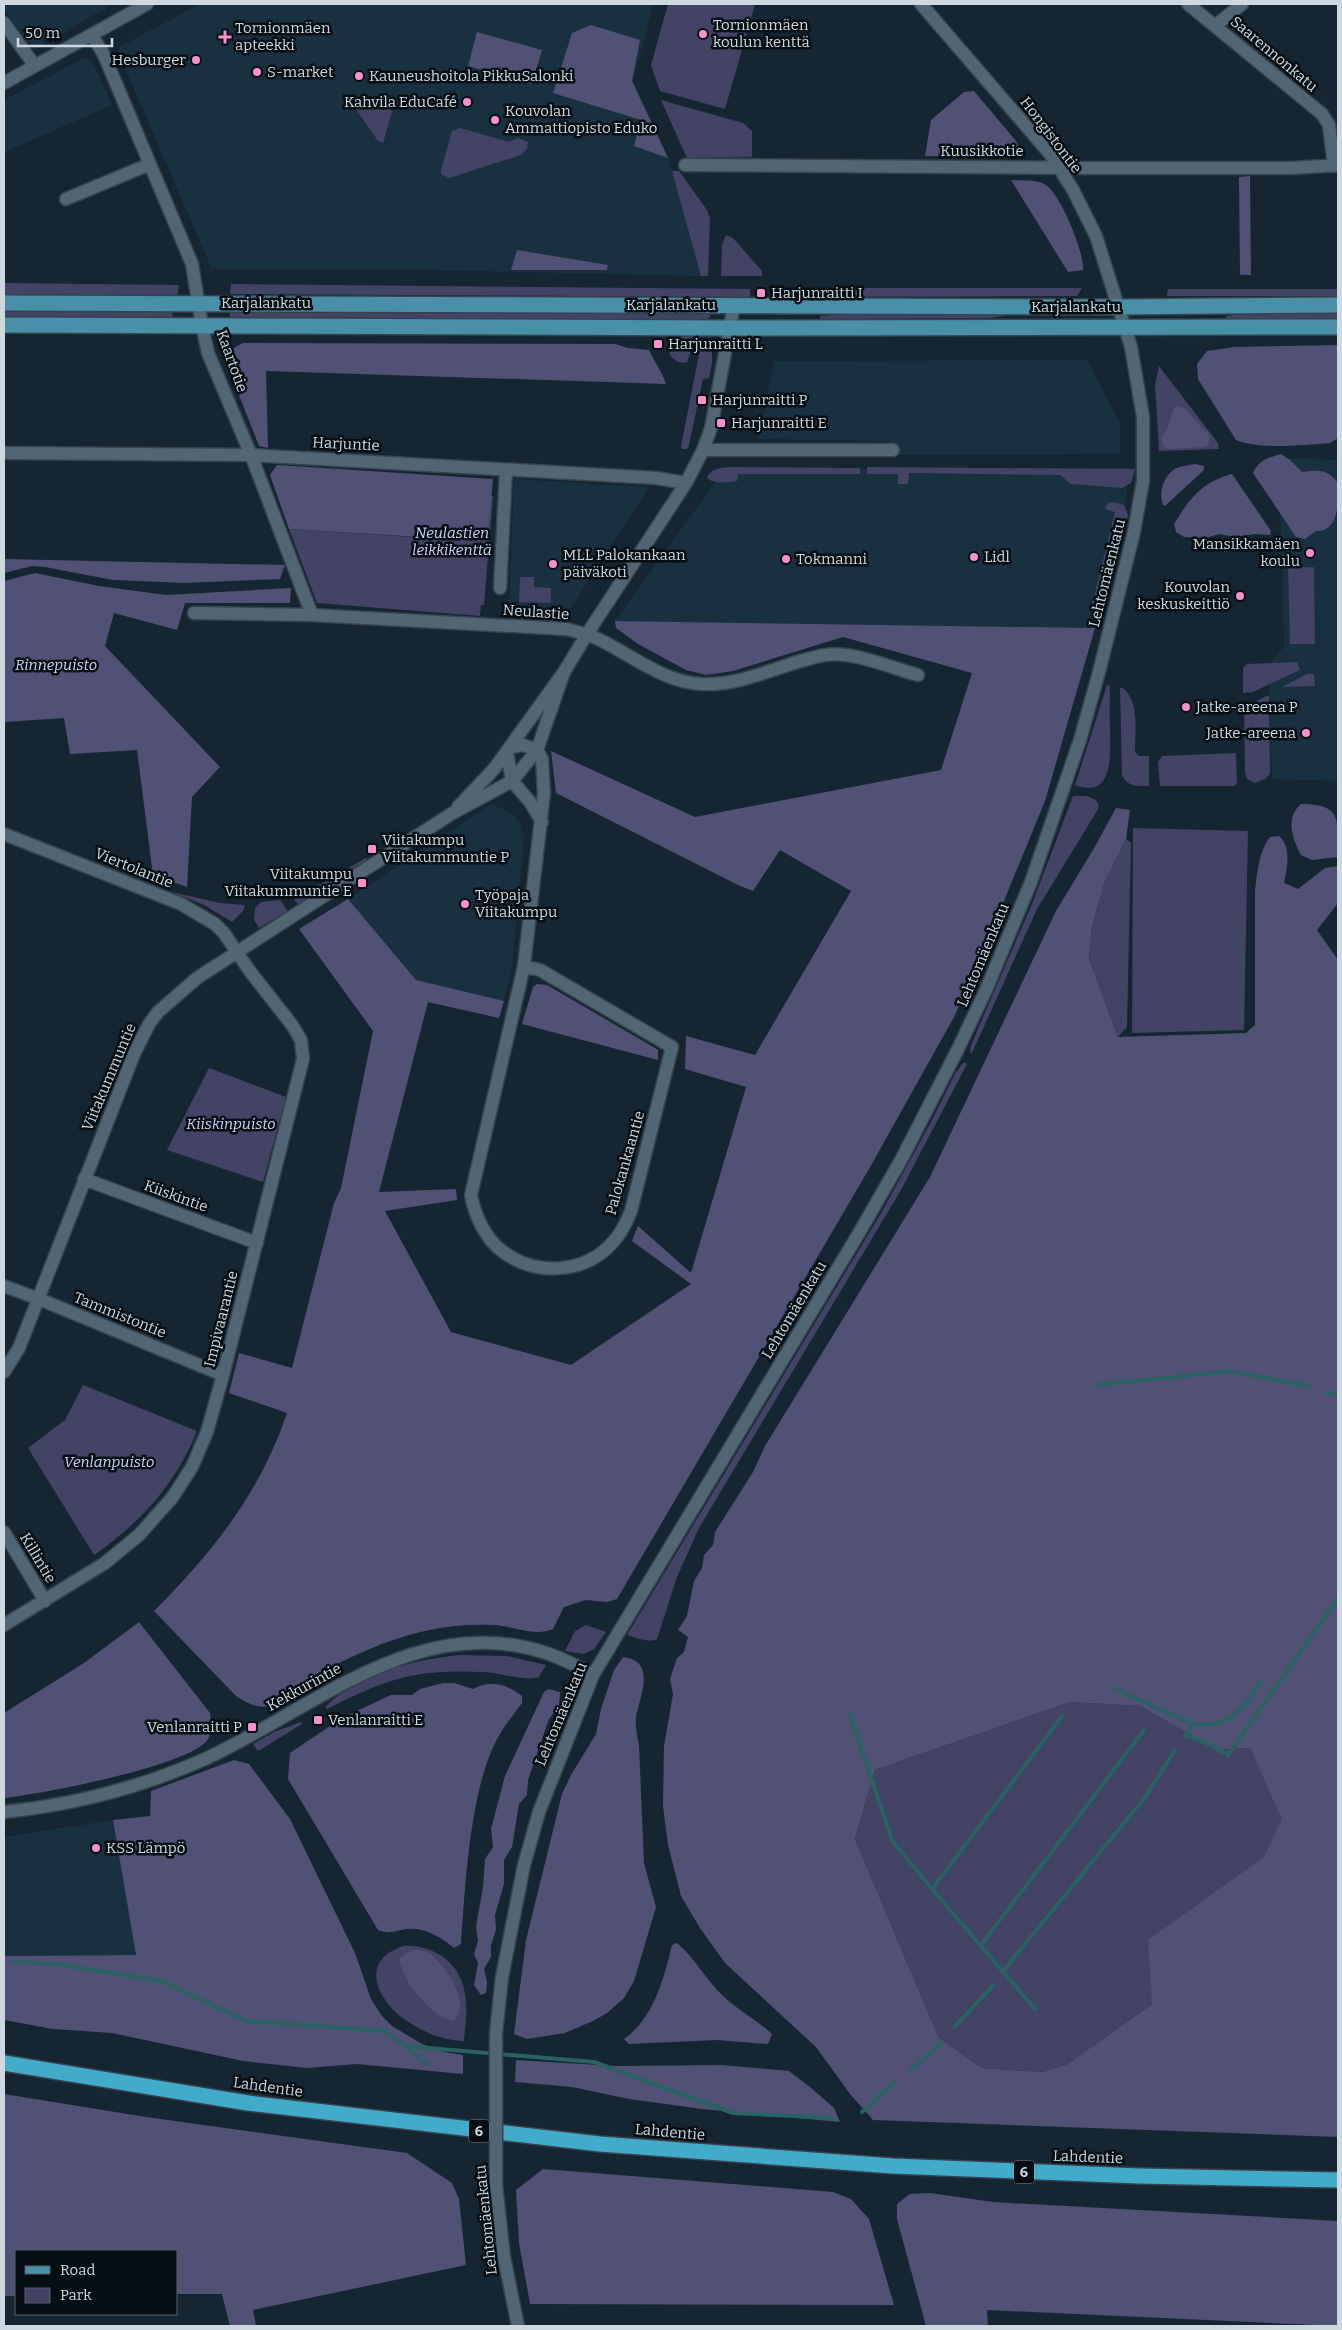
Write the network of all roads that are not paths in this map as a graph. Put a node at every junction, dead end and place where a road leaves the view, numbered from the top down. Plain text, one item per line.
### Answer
1 (148, 4) edge
2 (921, 4) edge
3 (1188, 4) edge
4 (1242, 4) edge
5 (4, 23) edge
6 (1215, 26) junction
7 (92, 35) junction
8 (34, 66) junction
9 (4, 83) edge
10 (150, 164) junction
11 (685, 165) dead end
12 (1336, 165) edge
13 (1059, 167) junction
14 (66, 199) dead end
15 (4, 303) edge
16 (198, 303) junction
17 (734, 305) junction
18 (1338, 305) edge
19 (1119, 308) junction
20 (4, 325) edge
21 (202, 326) junction
22 (1125, 326) junction
23 (1338, 327) edge
24 (730, 328) junction
25 (703, 450) junction
26 (893, 450) dead end
27 (4, 453) edge
28 (251, 454) junction
29 (506, 470) junction
30 (686, 483) junction
31 (500, 588) dead end
32 (194, 613) dead end
33 (312, 615) junction
34 (587, 634) junction
35 (564, 672) junction
36 (918, 674) dead end
37 (509, 750) junction
38 (537, 750) junction
39 (512, 781) junction
40 (451, 814) junction
41 (542, 822) junction
42 (4, 834) edge
43 (237, 952) junction
44 (524, 966) junction
45 (84, 1179) junction
46 (257, 1243) junction
47 (4, 1286) edge
48 (39, 1299) junction
49 (4, 1372) edge
50 (223, 1375) junction
51 (4, 1532) edge
52 (45, 1601) junction
53 (4, 1625) edge
54 (593, 1674) junction
55 (4, 1812) edge
56 (4, 2063) edge
57 (1338, 2180) edge
58 (518, 2326) edge

1 - 7 street
2 - 13 street, Hongistontie
3 - 6 street, Saarennonkatu
4 - 6 street
5 - 8 street
6 - 12 street, Saarennonkatu
7 - 8 street
7 - 10 street, Kaartotie
8 - 9 street
10 - 14 street
10 - 16 street, Kaartotie
11 - 13 street, Kuusikkotie
12 - 13 street, Kuusikkotie
13 - 19 street, Hongistontie
15 - 16 main road, Karjalankatu
16 - 17 main road, Karjalankatu
16 - 21 street, Kaartotie
17 - 19 main road, Karjalankatu
17 - 24 street
18 - 19 main road, Karjalankatu
19 - 22 street, Lehtomäenkatu
20 - 21 main road, Karjalankatu
21 - 24 main road, Karjalankatu
21 - 28 street, Kaartotie
22 - 23 main road, Karjalankatu
22 - 24 main road, Karjalankatu
22 - 54 street, Lehtomäenkatu
24 - 25 street
25 - 26 street
25 - 30 street
27 - 28 street, Harjuntie
28 - 29 street, Harjuntie
28 - 33 street, Kaartotie
29 - 30 street, Harjuntie
29 - 31 street
30 - 34 street
32 - 33 street, Neulastie
33 - 34 street, Neulastie
34 - 35 street
34 - 36 street, Neulastie
35 - 37 street
35 - 38 street
37 - 38 street
37 - 39 street
37 - 40 street, Viitakummuntie
38 - 39 street, Viitakummuntie
38 - 41 street, Palokankaantie
39 - 40 street, Viitakummuntie
39 - 41 street
40 - 43 street, Viitakummuntie
41 - 44 street, Palokankaantie
42 - 43 street, Viertolantie
43 - 45 street, Viitakummuntie
43 - 46 street, Impivaarantie
44 - 44 street, Palokankaantie
45 - 46 street, Kiiskintie
45 - 48 street, Viitakummuntie
46 - 50 street, Impivaarantie
47 - 48 street, Tammistontie
48 - 49 street, Viitakummuntie
48 - 50 street, Tammistontie
50 - 52 street, Impivaarantie
51 - 52 street, Killintie
52 - 53 street, Impivaarantie
54 - 55 street, Kekkurintie
54 - 58 street, Lehtomäenkatu, bridge
56 - 57 highway, Lahdentie / 6

